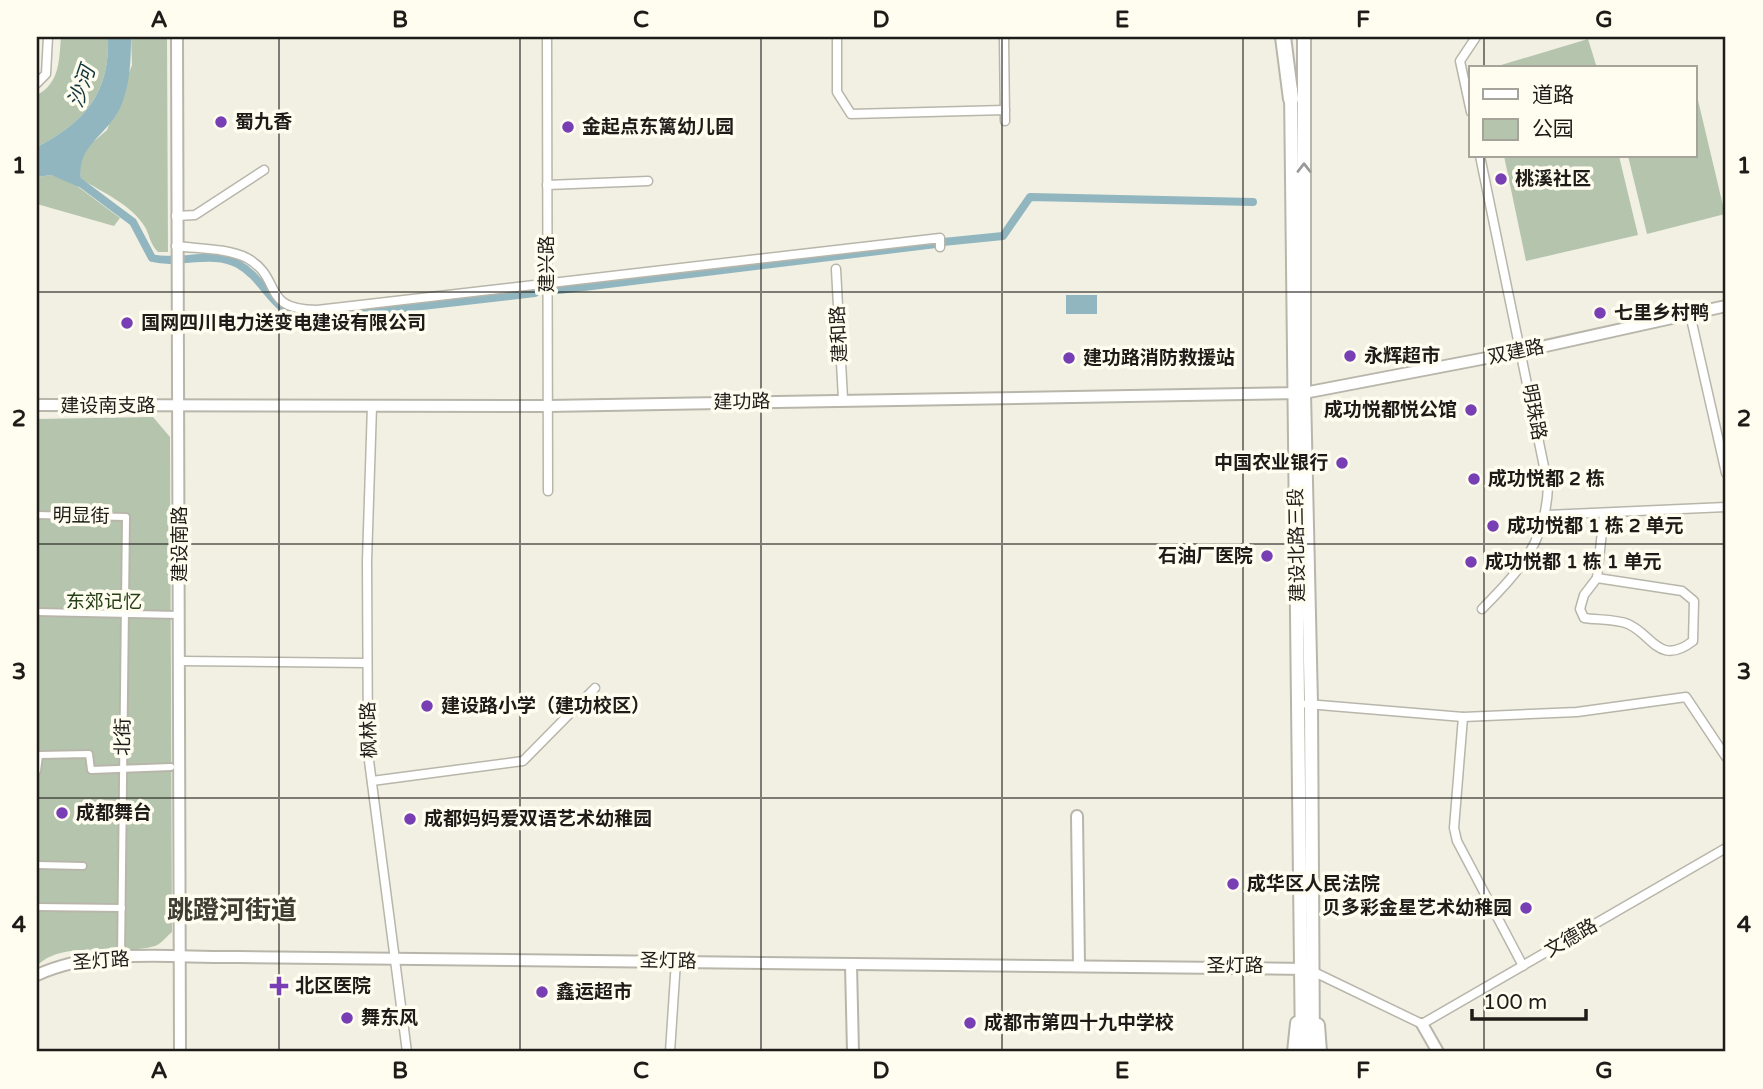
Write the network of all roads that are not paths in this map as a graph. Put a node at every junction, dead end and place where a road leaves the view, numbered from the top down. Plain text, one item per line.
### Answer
1 (48, 37) edge
2 (177, 37) edge
3 (547, 37) edge
4 (837, 37) edge
5 (1004, 37) edge
6 (1283, 37) edge
7 (1290, 37) edge
8 (1304, 37) edge
9 (1476, 37) edge
10 (37, 83) edge
11 (1291, 99) junction
12 (1469, 103) edge
13 (1004, 110) junction
14 (1005, 121) dead end
15 (1480, 158) edge
16 (264, 170) dead end
17 (648, 181) dead end
18 (547, 185) junction
19 (176, 216) junction
20 (940, 247) dead end
21 (176, 248) junction
22 (836, 269) dead end
23 (546, 281) junction
24 (1726, 306) edge
25 (1690, 314) junction
26 (1522, 351) junction
27 (1299, 394) junction
28 (843, 399) junction
29 (37, 405) edge
30 (372, 405) junction
31 (180, 406) junction
32 (548, 406) junction
33 (1726, 473) edge
34 (548, 491) dead end
35 (1726, 507) edge
36 (1604, 513) junction
37 (37, 515) edge
38 (1547, 515) junction
39 (126, 516) joint
40 (1597, 578) junction
41 (1482, 609) dead end
42 (37, 612) edge
43 (125, 613) junction
44 (181, 615) junction
45 (181, 662) junction
46 (367, 663) junction
47 (595, 688) dead end
48 (1306, 704) junction
49 (1463, 717) junction
50 (1726, 757) edge
51 (171, 767) dead end
52 (123, 768) junction
53 (37, 771) edge
54 (372, 781) junction
55 (1077, 816) dead end
56 (1726, 848) edge
57 (37, 865) edge
58 (83, 866) dead end
59 (37, 907) edge
60 (122, 908) junction
61 (121, 958) junction
62 (181, 958) junction
63 (396, 960) junction
64 (676, 961) junction
65 (851, 965) junction
66 (1079, 965) junction
67 (1523, 966) junction
68 (1308, 969) junction
69 (37, 975) edge
70 (1422, 1024) junction
71 (180, 1052) edge
72 (407, 1052) edge
73 (670, 1052) edge
74 (853, 1052) edge
75 (1294, 1052) edge
76 (1302, 1052) edge
77 (1313, 1052) edge
78 (1320, 1052) edge
79 (1438, 1052) edge

1 - 10 street
2 - 19 street, 建设南路
3 - 18 street, 建兴路
4 - 13 street
5 - 13 street
6 - 11 highway
7 - 11 main road, 建设北路三段
27 -> 8 main road, 建设北路三段
9 - 12 street
11 - 27 main road, 建设北路三段
13 - 14 street
15 - 26 street, 明珠路
16 - 19 street
17 - 18 street
18 - 23 street, 建兴路
19 - 21 street, 建设南路
20 - 23 street
21 - 23 street
21 - 31 street, 建设南路
22 - 28 street, 建和路
23 - 32 street, 建兴路
24 - 25 street, 双建路
25 - 26 street, 双建路
25 - 33 street
26 - 27 street, 双建路
26 - 38 street, 明珠路
27 - 28 street, 建功路
27 - 48 main road, 建设北路三段
28 - 32 street, 建功路
29 - 31 street, 建设南支路
30 - 31 street, 建功路
30 - 32 street, 建功路
30 - 46 street, 枫林路
31 - 44 street, 建设南路
32 - 34 street, 建兴路
35 - 36 street
36 - 38 street
36 - 40 street
37 - 39 street, 明显街
38 - 41 street, 明珠路
39 - 43 street, 北街
40 - 40 street
42 - 43 street
43 - 44 street
43 - 52 street, 北街
44 - 45 street, 建设南路
45 - 46 street
45 - 62 street, 建设南路
46 - 54 street, 枫林路
47 - 54 street
48 - 49 street
48 - 68 main road, 建设北路三段
49 - 50 street
49 - 67 street
51 - 52 street
52 - 53 street
52 - 60 street, 北街
54 - 63 street, 枫林路
55 - 66 street
56 - 67 street, 文德路
57 - 58 street
59 - 60 street
60 - 61 street, 北街
61 - 62 street, 圣灯路
61 - 69 street, 圣灯路
62 - 63 street, 圣灯路
62 - 71 street, 建设南路
63 - 64 street, 圣灯路
63 - 72 street, 枫林路
64 - 65 street, 圣灯路
64 - 73 street
65 - 66 street, 圣灯路
65 - 74 street
66 - 68 street, 圣灯路
67 - 70 street, 文德路
68 - 70 street
68 - 75 main road, 建设北路三段
68 - 76 main road
68 - 77 main road
68 - 78 main road, 建设北路三段
70 - 79 street

